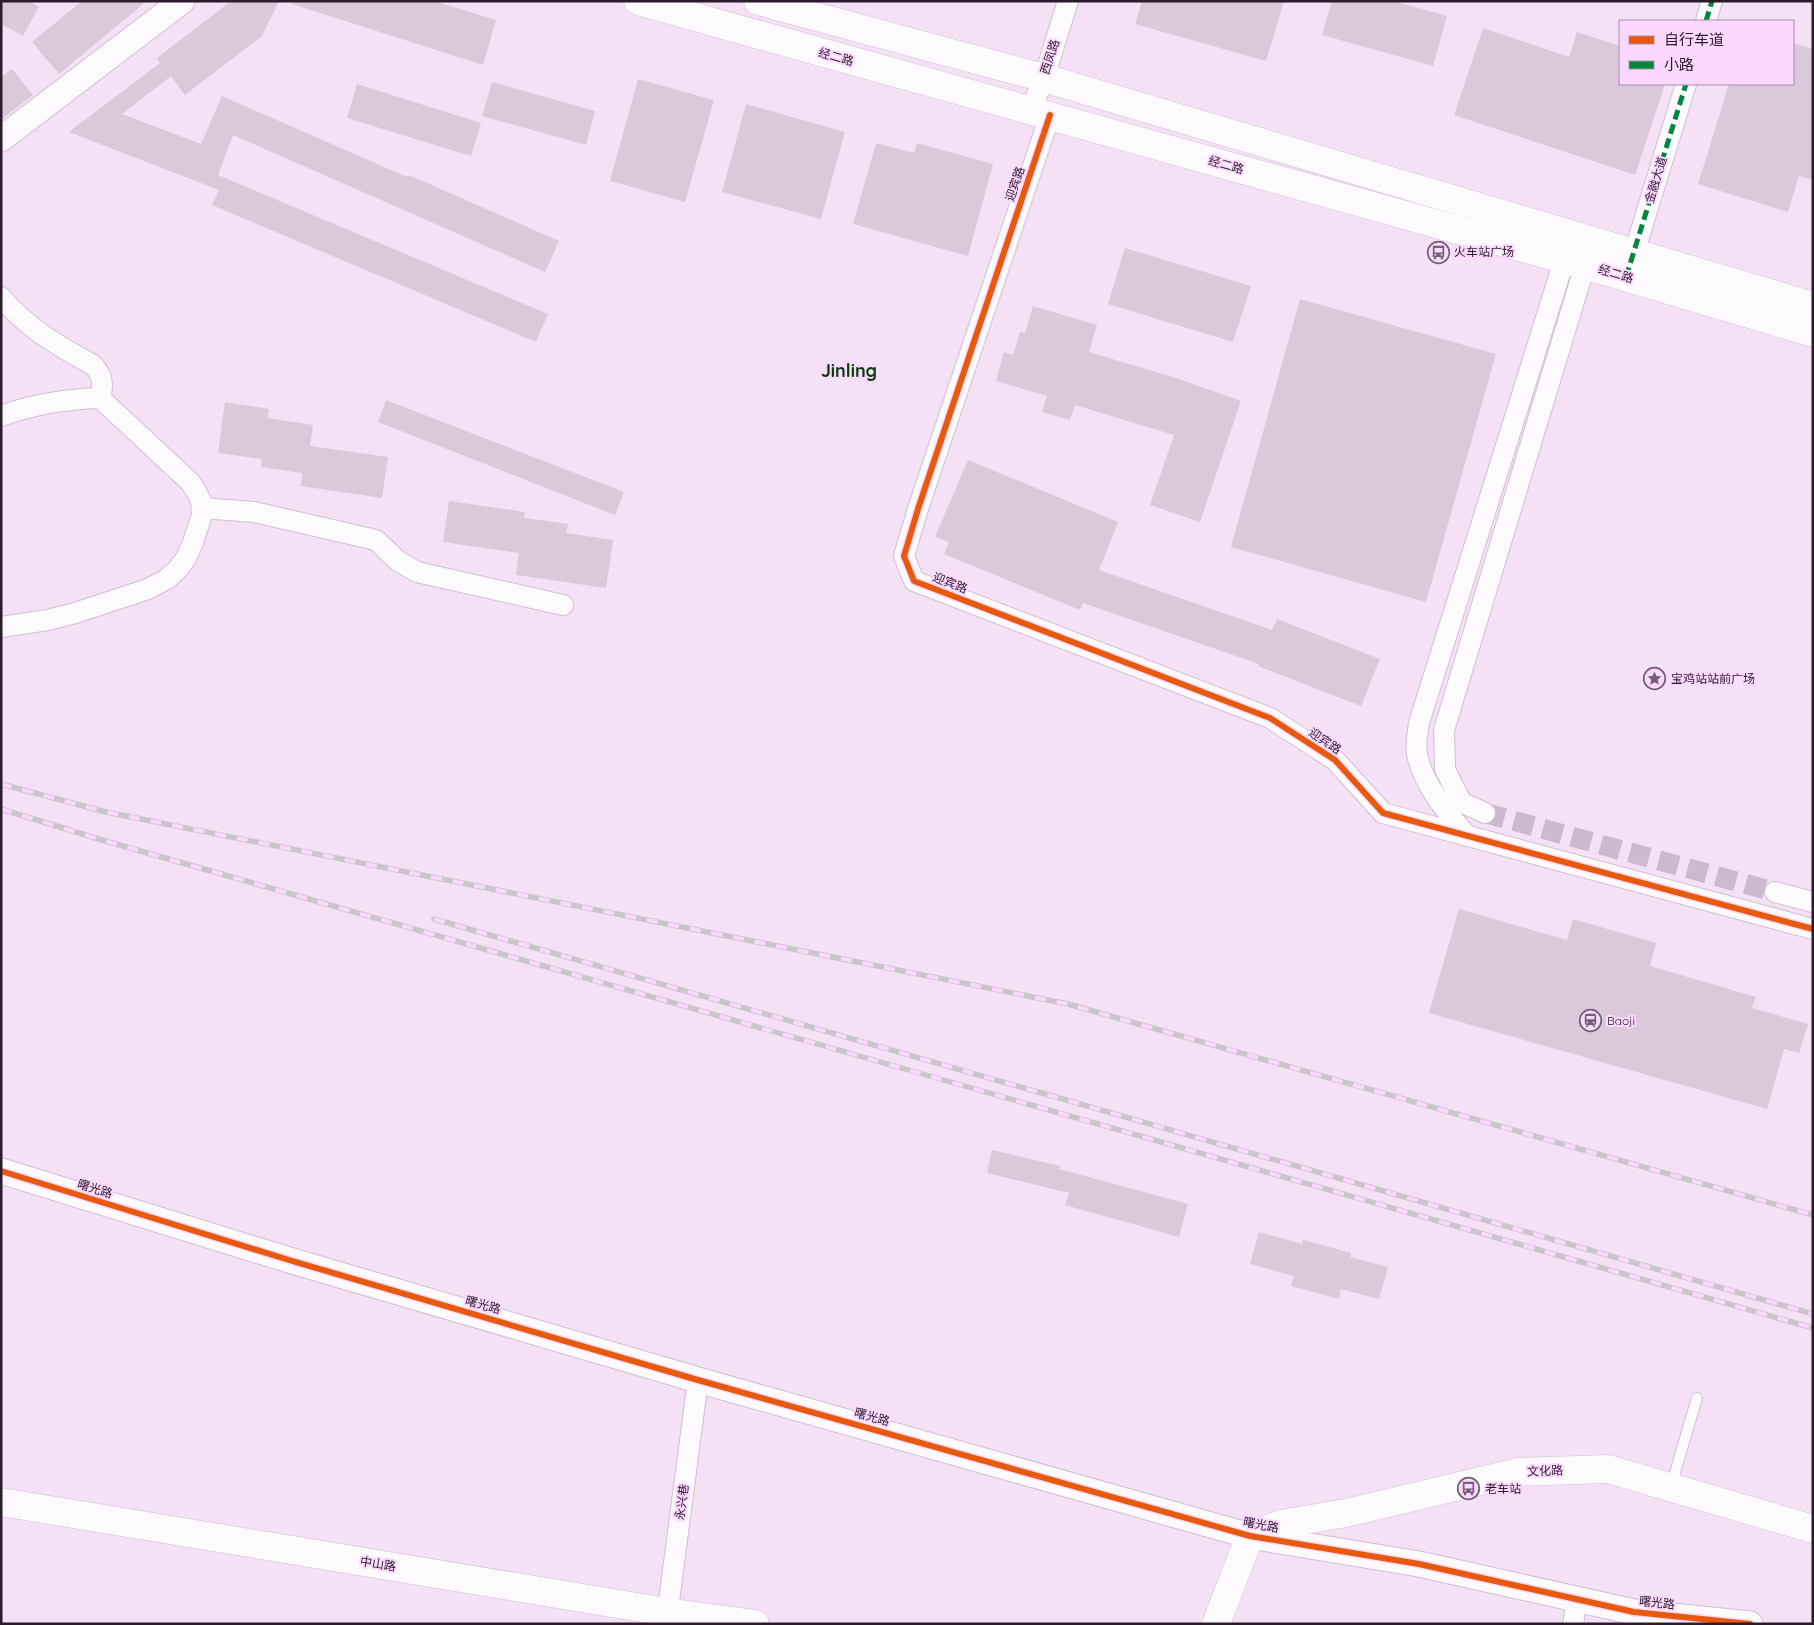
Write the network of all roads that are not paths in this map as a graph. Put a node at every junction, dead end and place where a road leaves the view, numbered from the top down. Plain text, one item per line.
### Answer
1 (182, 1) edge
2 (638, 1) edge
3 (758, 1) edge
4 (1068, 1) edge
5 (1712, 1) edge
6 (1706, 20) edge
7 (1044, 78) junction
8 (1686, 85) edge
9 (1040, 113) junction
10 (1, 139) edge
11 (1578, 250) junction
12 (1630, 265) junction
13 (1, 297) edge
14 (1813, 306) edge
15 (1813, 333) edge
16 (100, 398) junction
17 (1, 416) edge
18 (202, 508) junction
19 (562, 605) dead end
20 (1, 626) edge
21 (1485, 813) tunnel mouth
22 (1467, 836) junction
23 (1775, 892) tunnel mouth
24 (1813, 902) edge
25 (1813, 929) edge
26 (1, 1171) edge
27 (698, 1380) junction
28 (1697, 1398) dead end
29 (1670, 1487) junction
30 (1, 1502) edge
31 (1813, 1529) edge
32 (1250, 1536) junction
33 (1577, 1600) junction
34 (666, 1618) edge
35 (755, 1624) edge
36 (1216, 1624) edge
37 (1573, 1624) edge
38 (1750, 1624) edge

1 - 10 street
2 - 9 main road, 经二路
3 - 7 main road, 经二路
4 - 7 street, 西凤路
5 - 6 street
7 - 9 street, 西凤路
7 - 11 main road, 经二路
8 - 12 street, 金融大道
9 - 11 main road, 经二路
9 - 22 street, 迎宾路
11 - 12 main road, 经二路
11 - 21 street
11 - 22 street
12 - 14 main road, 经二路
12 - 15 main road, 经二路
13 - 16 street
16 - 17 street
16 - 18 street
18 - 19 street
18 - 20 street
22 - 25 street
23 - 24 street
26 - 27 street, 曙光路
27 - 32 street, 曙光路
27 - 34 street, 永兴巷
28 - 29 lane
29 - 31 main road, 文化路
29 - 32 main road, 文化路
30 - 34 main road, 中山路
32 - 33 street, 曙光路
32 - 36 main road
33 - 37 street
33 - 38 street, 曙光路
34 - 35 main road, 中山路

